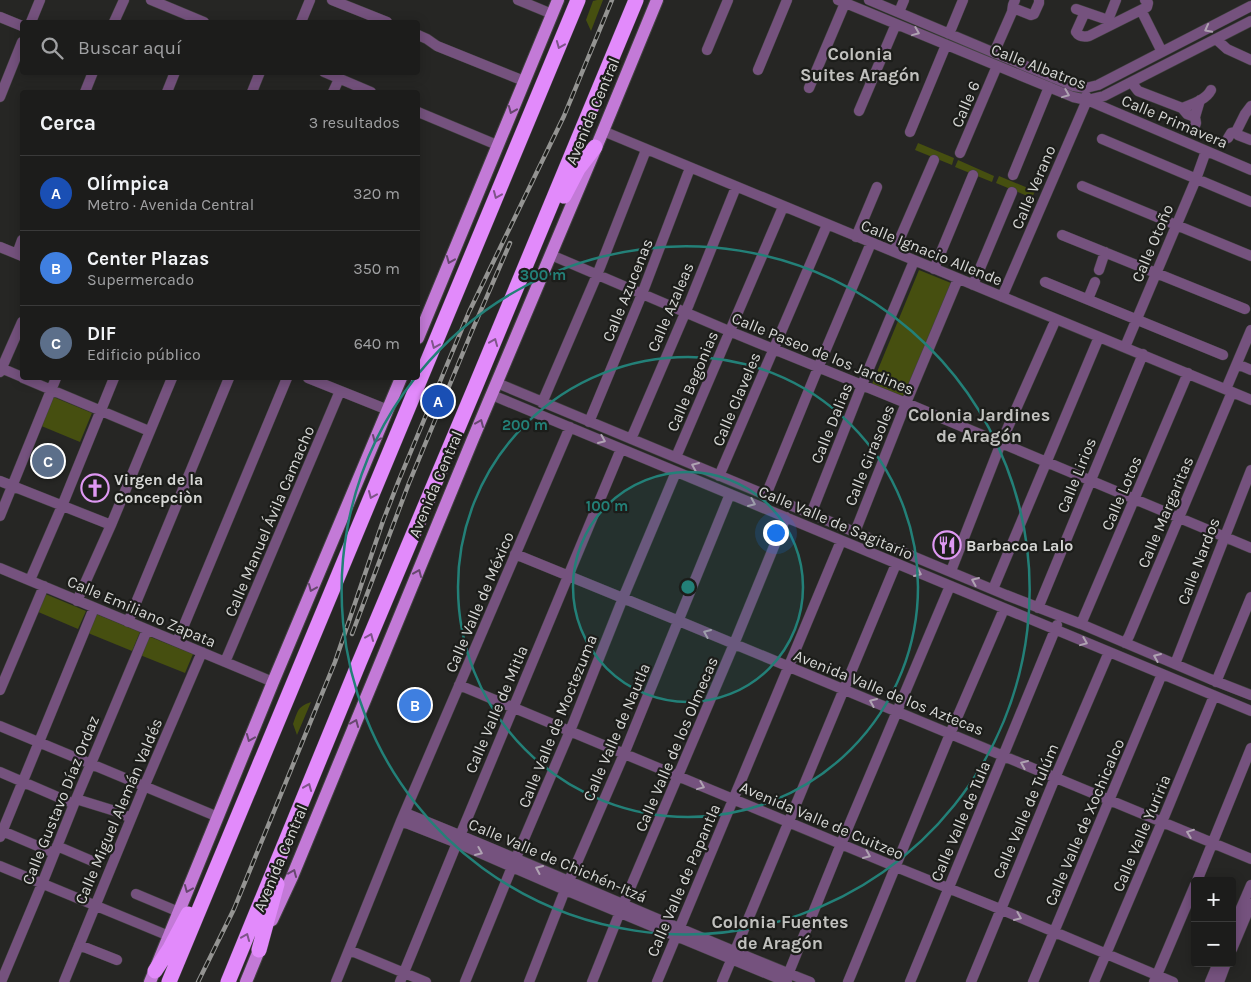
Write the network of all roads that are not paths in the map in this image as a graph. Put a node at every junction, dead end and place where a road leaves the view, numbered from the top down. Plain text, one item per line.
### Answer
1 (40, 0) edge
2 (124, 0) edge
3 (151, 0) edge
4 (310, 0) edge
5 (332, 0) edge
6 (518, 0) edge
7 (558, 0) edge
8 (578, 0) edge
9 (636, 0) edge
10 (657, 0) edge
11 (728, 0) edge
12 (786, 0) edge
13 (869, 0) edge
14 (904, 0) edge
15 (963, 0) edge
16 (1039, 0) edge
17 (1116, 0) edge
18 (842, 1) edge
19 (1014, 4) edge
20 (1143, 5) edge
21 (1251, 6) edge
22 (899, 12) junction
23 (552, 14) junction
24 (0, 17) edge
25 (31, 20) edge
26 (115, 20) edge
27 (195, 20) edge
28 (302, 20) edge
29 (382, 20) edge
30 (1251, 21) edge
31 (1109, 22) junction
32 (896, 24) junction
33 (20, 25) edge
34 (949, 34) junction
35 (420, 36) edge
36 (1216, 39) junction
37 (946, 45) junction
38 (20, 47) edge
39 (707, 50) dead end
40 (1162, 52) junction
41 (994, 53) junction
42 (1251, 60) edge
43 (998, 66) junction
44 (758, 70) dead end
45 (92, 75) edge
46 (174, 75) edge
47 (259, 75) edge
48 (332, 75) edge
49 (339, 78) junction
50 (524, 81) junction
51 (1132, 83) junction
52 (1048, 87) junction
53 (809, 88) dead end
54 (1086, 88) junction
55 (86, 90) edge
56 (168, 90) edge
57 (253, 90) edge
58 (334, 90) edge
59 (366, 90) edge
60 (1211, 90) dead end
61 (0, 95) edge
62 (1087, 100) junction
63 (1200, 100) junction
64 (1182, 108) junction
65 (1250, 109) edge
66 (859, 111) dead end
67 (420, 113) edge
68 (1195, 117) junction
69 (1194, 129) dead end
70 (603, 131) junction
71 (910, 132) dead end
72 (1102, 139) dead end
73 (1251, 140) edge
74 (497, 145) junction
75 (595, 147) junction
76 (646, 150) junction
77 (1206, 151) junction
78 (960, 153) dead end
79 (934, 160) dead end
80 (690, 168) junction
81 (1251, 170) edge
82 (1013, 175) dead end
83 (973, 176) dead end
84 (1196, 179) junction
85 (1082, 186) dead end
86 (736, 187) junction
87 (877, 187) dead end
88 (1012, 192) dead end
89 (1251, 202) edge
90 (783, 207) junction
91 (828, 225) junction
92 (1176, 226) junction
93 (539, 232) junction
94 (1062, 235) dead end
95 (856, 236) junction
96 (871, 243) junction
97 (0, 247) edge
98 (894, 252) junction
99 (1106, 252) junction
100 (20, 255) edge
101 (551, 255) junction
102 (1251, 256) edge
103 (914, 261) junction
104 (934, 269) junction
105 (1099, 270) dead end
106 (1155, 273) junction
107 (597, 275) junction
108 (958, 279) junction
109 (1045, 282) dead end
110 (1095, 282) dead end
111 (973, 285) junction
112 (642, 294) junction
113 (1002, 297) junction
114 (1088, 299) junction
115 (1245, 309) dead end
116 (685, 313) junction
117 (1056, 319) junction
118 (1136, 319) junction
119 (20, 327) edge
120 (1251, 330) edge
121 (729, 332) junction
122 (420, 333) edge
123 (1098, 336) junction
124 (1125, 347) junction
125 (774, 349) junction
126 (1143, 354) junction
127 (1223, 355) dead end
128 (1236, 364) junction
129 (818, 368) junction
130 (1, 370) edge
131 (1251, 370) edge
132 (1188, 373) junction
133 (20, 376) edge
134 (30, 380) edge
135 (55, 380) edge
136 (113, 380) edge
137 (171, 380) edge
138 (228, 380) edge
139 (286, 380) edge
140 (313, 380) edge
141 (400, 380) edge
142 (420, 380) edge
143 (420, 380) edge
144 (862, 385) junction
145 (51, 389) junction
146 (495, 389) junction
147 (1229, 390) junction
148 (340, 391) junction
149 (1251, 400) edge
150 (542, 403) junction
151 (906, 403) junction
152 (101, 410) junction
153 (388, 410) junction
154 (589, 422) junction
155 (570, 427) junction
156 (149, 431) junction
157 (631, 439) junction
158 (1001, 443) junction
159 (621, 449) junction
160 (676, 457) junction
161 (1046, 462) junction
162 (1251, 470) edge
163 (676, 472) junction
164 (719, 476) junction
165 (1090, 480) junction
166 (0, 481) edge
167 (12, 486) junction
168 (730, 494) junction
169 (766, 495) junction
170 (1134, 499) junction
171 (62, 506) junction
172 (811, 514) junction
173 (0, 516) edge
174 (786, 517) junction
175 (1179, 518) junction
176 (110, 525) junction
177 (855, 532) junction
178 (1224, 536) junction
179 (842, 541) junction
180 (1251, 548) edge
181 (516, 554) junction
182 (896, 564) junction
183 (0, 568) edge
184 (951, 571) junction
185 (568, 575) junction
186 (30, 580) junction
187 (44, 586) junction
188 (950, 586) junction
189 (993, 589) junction
190 (1251, 597) edge
191 (623, 598) junction
192 (77, 601) junction
193 (94, 608) junction
194 (1038, 608) junction
195 (1004, 609) junction
196 (1061, 616) junction
197 (679, 621) junction
198 (128, 622) junction
199 (1081, 624) junction
200 (147, 630) junction
201 (1055, 630) junction
202 (177, 642) junction
203 (1125, 643) junction
204 (734, 644) junction
205 (202, 652) junction
206 (1110, 652) junction
207 (225, 662) junction
208 (1175, 664) junction
209 (789, 667) junction
210 (1162, 674) junction
211 (273, 682) junction
212 (1216, 682) junction
213 (460, 685) junction
214 (0, 690) edge
215 (845, 690) junction
216 (1251, 695) edge
217 (1214, 696) junction
218 (514, 708) junction
219 (896, 712) junction
220 (1251, 712) edge
221 (0, 726) edge
222 (570, 731) junction
223 (950, 734) junction
224 (39, 742) junction
225 (1251, 748) edge
226 (624, 754) junction
227 (1003, 755) junction
228 (91, 765) junction
229 (0, 772) edge
230 (679, 776) junction
231 (1055, 778) junction
232 (22, 782) junction
233 (144, 787) junction
234 (734, 799) junction
235 (1110, 800) junction
236 (75, 802) junction
237 (218, 817) junction
238 (403, 817) junction
239 (132, 818) junction
240 (789, 822) junction
241 (1162, 822) junction
242 (292, 826) junction
243 (1, 832) edge
244 (458, 839) junction
245 (1213, 842) junction
246 (842, 844) junction
247 (55, 849) junction
248 (1251, 859) edge
249 (92, 861) dead end
250 (514, 863) junction
251 (0, 866) edge
252 (896, 867) junction
253 (1199, 877) edge
254 (212, 880) junction
255 (42, 884) junction
256 (1251, 885) edge
257 (567, 886) junction
258 (948, 888) junction
259 (136, 894) dead end
260 (1191, 894) edge
261 (1251, 904) edge
262 (95, 906) junction
263 (622, 908) junction
264 (1000, 909) junction
265 (179, 912) junction
266 (1235, 922) edge
267 (677, 931) junction
268 (1054, 932) junction
269 (169, 936) junction
270 (1236, 940) edge
271 (79, 945) junction
272 (259, 950) junction
273 (349, 950) junction
274 (733, 954) junction
275 (1106, 954) junction
276 (117, 960) dead end
277 (1216, 967) edge
278 (1225, 967) edge
279 (152, 976) edge
280 (402, 977) edge
281 (1155, 978) edge
282 (787, 980) edge
283 (1, 982) edge
284 (64, 982) edge
285 (169, 982) edge
286 (228, 982) edge
287 (246, 982) edge
288 (336, 982) edge
289 (426, 982) edge
290 (465, 982) edge
291 (529, 982) edge
292 (592, 982) edge
293 (657, 982) edge
294 (722, 982) edge
295 (810, 982) edge
296 (848, 982) edge
297 (910, 982) edge
298 (971, 982) edge
299 (1033, 982) edge
300 (1094, 982) edge
301 (1173, 982) edge
302 (1210, 982) edge
303 (1219, 982) edge

1 - 25 street
2 - 26 street
3 - 27 street
4 - 28 street
5 - 29 street
6 - 23 street
7 - 23 main road
8 -> 142 highway
9 - 93 highway, Avenida Central
10 - 70 main road, Avenida Central
11 - 39 street
12 - 44 street
13 - 22 street, Calle Albatros
14 - 22 street
15 - 34 street
16 - 19 street
17 - 31 street
18 - 32 street, Calle Albatros
18 - 53 street
19 - 41 street
20 - 31 street
20 - 40 street
21 -> 40 street, Calle Albatros
22 - 34 street, Calle Albatros
23 - 50 main road
24 - 33 street
30 - 36 street, Calle Albatros
31 - 31 street
32 -> 37 street, Calle Albatros
32 - 66 street
34 - 41 street, Calle Albatros
35 - 50 street
36 - 42 street
36 - 51 street, Calle Albatros
37 - 43 street, Calle Albatros
37 - 71 street
38 - 61 street
40 - 54 street, Calle Albatros
41 - 54 street, Calle Albatros
43 - 52 street, Calle Albatros
43 - 78 street, Calle 6
45 - 55 street
46 - 56 street
47 - 57 street
48 - 49 street
49 - 58 street
49 - 59 street
50 -> 74 main road
51 - 62 street, Calle Albatros
51 - 64 street
52 -> 62 street, Calle Albatros
52 - 82 street
54 - 62 street, Calle Verano
60 - 63 street
62 - 77 street, Calle Primavera
62 - 113 street, Calle Verano
63 - 64 street
63 - 68 street
64 - 68 street
65 - 73 street
67 - 74 street
68 - 69 street
70 - 75 main road, Avenida Central
70 - 76 street, Calle Ignacio Allende
72 - 84 street
74 -> 122 main road
75 - 93 highway
75 - 101 main road, Avenida Central
76 - 80 street, Calle Ignacio Allende
76 - 107 street
77 - 81 street, Calle Primavera
77 - 84 street, Calle Otoño
79 - 98 street
80 - 86 street, Calle Ignacio Allende
80 - 112 street, Calle Azucenas
83 - 104 street
84 - 89 street
84 - 92 street, Calle Otoño
85 - 92 street
86 - 90 street, Calle Ignacio Allende
86 - 116 street, Calle Azaleas
87 - 95 street
88 - 111 street
90 - 91 street, Calle Ignacio Allende
90 - 121 street, Calle Begonias
91 - 95 street, Calle Ignacio Allende
91 - 125 street, Calle Claveles
92 - 102 street
92 - 106 street, Calle Otoño
242 -> 93 highway, Avenida Central
94 - 99 street
95 - 96 street, Calle Ignacio Allende
96 - 98 street, Calle Ignacio Allende
96 - 129 street
97 - 100 street
98 - 103 street, Calle Ignacio Allende
99 - 105 street
99 - 106 street
101 - 107 street, Calle Paseo de los Jardines
101 - 146 main road, Avenida Central
103 - 104 street, Calle Ignacio Allende
103 - 144 street, Calle Dalias
104 - 108 street, Calle Ignacio Allende
106 - 115 street
106 - 118 street, Calle Otoño
107 - 112 street, Calle Paseo de los Jardines
107 - 150 street
108 - 111 street, Calle Ignacio Allende
108 - 151 street, Calle Girasoles
109 - 114 street
110 - 114 street
111 - 113 street, Calle Ignacio Allende
112 - 116 street, Calle Paseo de los Jardines
112 - 154 street, Calle Azucenas
113 - 117 street, Calle Ignacio Allende
114 - 118 street
116 - 121 street, Calle Paseo de los Jardines
116 - 157 street, Calle Azaleas
117 - 123 street, Calle Ignacio Allende
117 - 158 street
118 - 124 street, Calle Otoño
118 - 127 street
119 - 130 street
120 - 128 street, Calle Margaritas
121 - 125 street, Calle Paseo de los Jardines
121 - 160 street, Calle Begonias
123 - 124 street, Calle Ignacio Allende
123 - 161 street
124 - 126 street, Calle Ignacio Allende
125 - 129 street, Calle Paseo de los Jardines
125 - 164 street, Calle Claveles
126 - 132 street, Calle Ignacio Allende
126 - 165 street, Calle Lirios
128 - 131 street
128 - 147 street, Calle Margaritas
129 - 144 street, Calle Paseo de los Jardines
129 - 169 street
130 - 133 street
132 - 147 street, Calle Ignacio Allende
132 - 170 street, Calle Lotos
134 - 145 street
135 - 145 street
136 - 152 street
137 - 156 street
138 - 198 street
139 - 202 street
140 - 148 street
141 - 153 main road
143 -> 254 highway
144 - 151 street, Calle Paseo de los Jardines
144 - 172 street, Calle Dalias
145 - 152 street
145 - 167 street
146 - 150 street, Calle Valle de Sagitario
146 - 155 street, Calle Valle de Sagitario
272 -> 146 main road, Avenida Central
147 - 149 street, Calle Ignacio Allende
147 - 175 street, Calle Margaritas
148 - 153 street
148 - 207 street, Calle Manuel Ávila Camacho
150 - 154 street, Calle Valle de Sagitario
151 - 158 street, Calle Paseo de los Jardines
151 - 177 street, Calle Girasoles
152 - 156 street
152 - 171 street
153 -> 211 main road
154 - 157 street, Calle Valle de Sagitario
155 -> 159 street, Calle Valle de Sagitario
155 - 181 street, Calle Valle de México
156 - 176 street
157 - 160 street, Calle Valle de Sagitario
158 - 161 street, Calle Paseo de los Jardines
158 - 184 street
159 - 163 street, Calle Valle de Sagitario
159 - 185 street, Calle Valle de Mitla
164 -> 160 street, Calle Valle de Sagitario
161 - 165 street, Calle Paseo de los Jardines
161 - 189 street
162 - 178 street, Calle Nardos
163 - 168 street, Calle Valle de Sagitario
163 - 191 street, Calle Valle de Moctezuma
164 - 169 street, Calle Valle de Sagitario
165 - 170 street, Calle Paseo de los Jardines
165 - 194 street, Calle Lirios
166 - 167 street
167 - 171 street
167 - 173 street
168 -> 174 street, Calle Valle de Sagitario
168 - 197 street, Calle Valle de Nautla
169 - 172 street, Calle Valle de Sagitario
170 - 175 street, Calle Paseo de los Jardines
170 - 199 street, Calle Lotos
171 - 176 street
171 - 186 street
172 - 177 street, Calle Valle de Sagitario
174 - 179 street, Calle Valle de Sagitario
174 - 204 street, Calle Valle de los Olmecas
175 - 178 street, Calle Paseo de los Jardines
175 - 203 street, Calle Margaritas
176 - 192 street
177 - 184 street, Calle Valle de Sagitario
178 - 180 street, Calle Paseo de los Jardines
178 - 208 street, Calle Nardos
179 - 182 street, Calle Valle de Sagitario
179 - 209 street, Calle Valle de Papantla
181 - 185 street, Avenida Valle de los Aztecas
181 - 213 street, Calle Valle de México
182 -> 188 street, Calle Valle de Sagitario
182 - 215 street
183 - 186 street, Calle Emiliano Zapata
189 -> 184 street, Calle Valle de Sagitario
185 - 191 street, Avenida Valle de los Aztecas
185 - 218 street, Calle Valle de Mitla
186 - 187 street, Calle Emiliano Zapata
187 - 192 street, Calle Emiliano Zapata
187 - 214 street
188 - 195 street, Calle Valle de Sagitario
188 - 219 street
189 - 194 street, Calle Valle de Sagitario
190 - 212 street
191 - 197 street, Avenida Valle de los Aztecas
191 - 222 street, Calle Valle de Moctezuma
192 - 193 street, Calle Emiliano Zapata
193 - 198 street, Calle Emiliano Zapata
193 - 224 street
194 - 196 street, Calle Valle de Sagitario
195 - 201 street, Calle Valle de Sagitario
195 - 223 street
196 - 199 street, Calle Valle de Sagitario
196 - 201 street, Calle Valle de Tula
204 -> 197 street, Avenida Valle de los Aztecas
197 - 226 street, Calle Valle de Nautla
198 - 200 street, Calle Emiliano Zapata
199 - 203 street, Calle Valle de Sagitario
200 - 202 street, Calle Emiliano Zapata
200 - 228 street, Calle Gustavo Díaz Ordaz
201 -> 206 street, Calle Valle de Sagitario
201 - 227 street, Calle Valle de Tula
202 - 205 street, Calle Emiliano Zapata
208 -> 203 street, Calle Valle de Sagitario
204 - 209 street, Avenida Valle de los Aztecas
204 - 230 street, Calle Valle de los Olmecas
205 - 207 street, Calle Emiliano Zapata
205 - 233 street, Calle Miguel Alemán Valdés
206 - 210 street, Calle Valle de Sagitario
206 - 231 street, Calle Valle de Tulúm
207 - 211 street, Calle Emiliano Zapata
208 - 212 street, Calle Valle de Sagitario
209 - 215 street, Avenida Valle de los Aztecas
209 - 234 street, Calle Valle de Papantla
210 - 217 street, Calle Valle de Sagitario
210 - 235 street, Calle Valle de Xochicalco
211 -> 237 main road
212 - 216 street, Calle Valle de Sagitario
213 - 218 street, Avenida Valle de Cuitzeo
213 - 238 street, Calle Valle de México
219 -> 215 street, Avenida Valle de los Aztecas
215 - 240 street
217 - 220 street, Calle Valle de Sagitario
217 - 241 street, Calle Valle Yuriria
218 - 222 street, Avenida Valle de Cuitzeo
218 - 244 street, Calle Valle de Mitla
219 - 223 street, Avenida Valle de los Aztecas
219 - 246 street
221 - 224 street
222 - 226 street, Avenida Valle de Cuitzeo
222 - 250 street, Calle Valle de Moctezuma
223 - 227 street, Avenida Valle de los Aztecas
223 - 252 street
224 - 228 street
224 - 232 street
225 - 245 street
226 - 230 street, Avenida Valle de Cuitzeo
226 - 257 street, Calle Valle de Nautla
231 -> 227 street, Avenida Valle de los Aztecas
227 - 258 street, Calle Valle de Tula
228 - 233 street
228 - 236 street, Calle Gustavo Díaz Ordaz
229 - 232 street
230 -> 234 street, Avenida Valle de Cuitzeo
230 - 263 street, Calle Valle de los Olmecas
231 - 235 street, Avenida Valle de los Aztecas
231 - 264 street, Calle Valle de Tulúm
232 - 236 street
232 - 243 street
233 - 237 street
233 - 239 street, Calle Miguel Alemán Valdés
234 - 240 street, Avenida Valle de Cuitzeo
234 - 267 street, Calle Valle de Papantla
235 - 241 street, Avenida Valle de los Aztecas
235 - 268 street, Calle Valle de Xochicalco
236 - 239 street
236 - 247 street, Calle Gustavo Díaz Ordaz
237 -> 265 main road
238 - 244 street, Calle Valle de Chichén-Itzá
238 - 273 street, Calle Valle de México
239 - 262 street, Calle Miguel Alemán Valdés
240 - 246 street, Avenida Valle de Cuitzeo
240 - 274 street
245 -> 241 street, Avenida Valle de los Aztecas
241 - 275 street, Calle Valle Yuriria
242 - 272 highway
286 -> 242 highway, Avenida Central
243 - 247 street
244 - 250 street, Calle Valle de Chichén-Itzá
244 - 280 street, Calle Valle de Mitla
245 - 248 street, Avenida Valle de los Aztecas
245 - 253 street
246 -> 252 street, Avenida Valle de Cuitzeo
246 - 282 street
247 - 249 street
247 - 255 street, Calle Gustavo Díaz Ordaz
250 - 257 street, Calle Valle de Chichén-Itzá
250 - 290 street, Calle Valle de Moctezuma
251 - 255 street
252 - 258 street, Avenida Valle de Cuitzeo
252 - 296 street
254 - 279 highway
254 - 285 highway
255 - 262 street
255 - 283 street, Calle Gustavo Díaz Ordaz
256 - 266 street
257 - 263 street, Calle Valle de Chichén-Itzá
257 - 291 street, Calle Valle de Nautla
258 - 264 street, Avenida Valle de Cuitzeo
258 - 297 street, Calle Valle de Tula
259 - 265 street
260 - 281 street
261 - 270 street
262 - 269 street
262 - 271 street, Calle Miguel Alemán Valdés
263 - 267 street, Calle Valle de Chichén-Itzá
263 - 292 street, Calle Valle de los Olmecas
264 -> 268 street, Avenida Valle de Cuitzeo
264 - 298 street, Calle Valle de Tulúm
265 - 269 main road
267 - 274 street, Calle Valle de Chichén-Itzá
267 - 293 street, Calle Valle de Papantla
268 - 275 street, Avenida Valle de Cuitzeo
268 - 299 street, Calle Valle de Xochicalco
269 - 279 main road
271 - 276 street
271 - 284 street, Calle Miguel Alemán Valdés
272 - 287 main road, Avenida Central
273 - 280 street
273 - 288 street, Calle Valle de México
274 - 282 street, Calle Valle de Chichén-Itzá
274 - 294 street
275 - 281 street, Avenida Valle de Cuitzeo
275 - 300 street, Calle Valle Yuriria
277 - 302 street
278 - 303 street
280 - 289 street
281 - 301 street, Avenida Valle de Cuitzeo
282 - 295 street, Calle Valle de Chichén-Itzá

